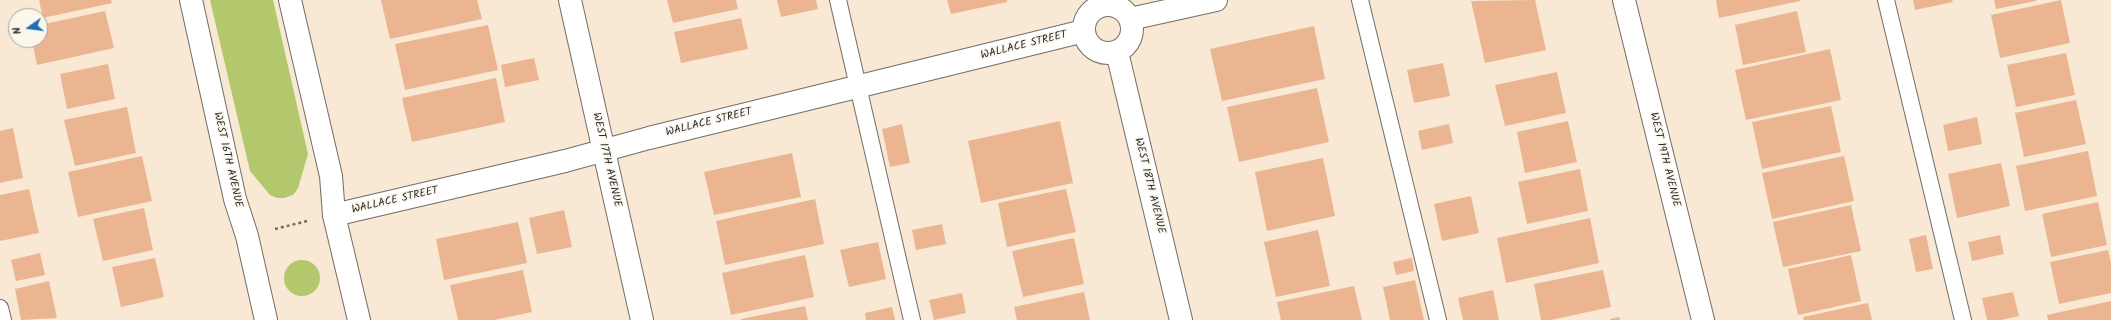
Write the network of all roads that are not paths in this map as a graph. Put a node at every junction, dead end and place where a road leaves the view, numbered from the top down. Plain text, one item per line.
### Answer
1 (191, 0) edge
2 (290, 0) edge
3 (570, 0) edge
4 (838, 0) edge
5 (1216, 0) edge
6 (1360, 0) edge
7 (1624, 0) edge
8 (1886, 0) edge
9 (1105, 2) edge
10 (1130, 19) junction
11 (1084, 30) junction
12 (1117, 52) junction
13 (858, 87) junction
14 (604, 150) junction
15 (334, 215) junction
16 (0, 308) edge
17 (3, 320) edge
18 (266, 320) edge
19 (359, 320) edge
20 (642, 320) edge
21 (912, 320) edge
22 (1181, 320) edge
23 (1438, 320) edge
24 (1703, 320) edge
25 (1963, 320) edge

1 - 18 street, WEST 16TH AVENUE
2 - 15 street
3 - 14 street, WEST 17TH AVENUE
4 - 13 lane
5 - 10 street
6 - 23 lane
7 - 24 street, WEST 19TH AVENUE
8 - 25 lane
9 - 10 street
9 - 11 street
10 - 12 street
11 - 12 street
11 - 13 street, WALLACE STREET
12 - 22 street, WEST 18TH AVENUE
13 - 14 street, WALLACE STREET
13 - 21 lane
14 - 15 street, WALLACE STREET
14 - 20 street, WEST 17TH AVENUE
15 - 19 street
16 - 17 lane

